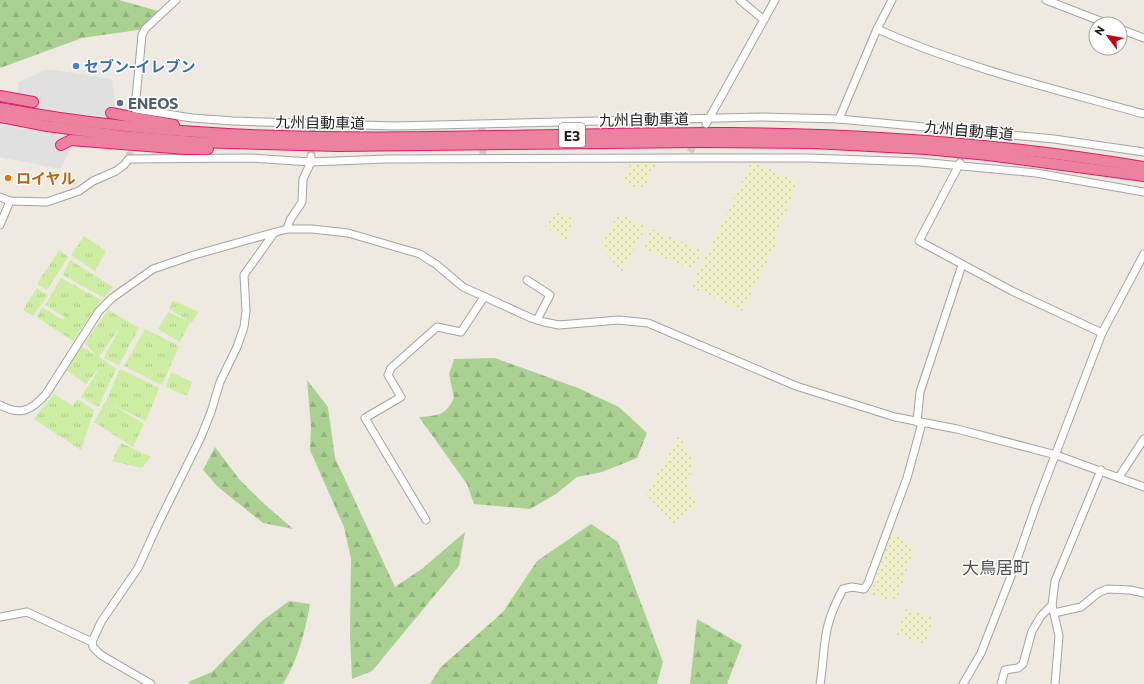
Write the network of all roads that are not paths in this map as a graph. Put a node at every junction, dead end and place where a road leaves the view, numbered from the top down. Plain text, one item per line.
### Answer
1 (176, 0) edge
2 (740, 0) edge
3 (775, 0) edge
4 (892, 0) edge
5 (1046, 0) edge
6 (1088, 16) edge
7 (764, 20) junction
8 (877, 29) junction
9 (1128, 32) edge
10 (1144, 38) edge
11 (0, 96) edge
12 (33, 102) dead end
13 (0, 108) edge
14 (111, 114) dead end
15 (1144, 114) edge
16 (0, 117) edge
17 (840, 120) junction
18 (707, 121) junction
19 (278, 137) junction
20 (61, 145) dead end
21 (338, 146) junction
22 (1144, 152) edge
23 (311, 159) junction
24 (960, 164) junction
25 (1144, 167) edge
26 (1144, 176) edge
27 (1144, 192) edge
28 (0, 197) edge
29 (10, 201) junction
30 (0, 225) edge
31 (287, 229) junction
32 (274, 233) junction
33 (1144, 254) edge
34 (962, 265) junction
35 (527, 280) dead end
36 (484, 297) junction
37 (537, 320) junction
38 (1102, 333) junction
39 (0, 405) edge
40 (920, 422) junction
41 (1144, 439) edge
42 (1056, 456) junction
43 (1100, 470) junction
44 (1119, 477) junction
45 (1144, 487) edge
46 (426, 520) dead end
47 (1144, 593) edge
48 (1052, 605) junction
49 (1054, 613) junction
50 (0, 617) edge
51 (92, 642) junction
52 (151, 684) edge
53 (820, 684) edge
54 (963, 684) edge
55 (1001, 684) edge
56 (1055, 684) edge

1 - 18 street
2 - 7 street
3 - 7 street
4 - 8 street
5 - 6 street
7 - 18 street
8 - 15 street
8 - 17 street
9 - 10 street
11 - 12 highway
13 - 19 highway, 九州自動車道 / E3
14 - 19 highway
16 - 21 highway, 九州自動車道 / E3
17 - 18 street
17 - 22 street
19 - 25 highway, 九州自動車道 / E3
20 - 21 highway
21 - 26 highway, 九州自動車道 / E3
23 - 24 street
23 - 29 street
23 - 31 street
24 - 27 street
24 - 34 street
28 - 29 street
29 - 30 street
31 - 32 street
31 - 36 street
32 - 39 street
32 - 51 street
33 - 38 street
34 - 38 street
34 - 40 street
35 - 37 street
36 - 37 street
36 - 46 street
37 - 40 street
38 - 42 street
40 - 42 street
40 - 53 street
41 - 44 street
42 - 43 street
42 - 54 street
43 - 44 street
43 - 48 street
44 - 45 street
47 - 49 street
48 - 49 street
48 - 55 street
49 - 56 street
50 - 51 street
51 - 52 street

